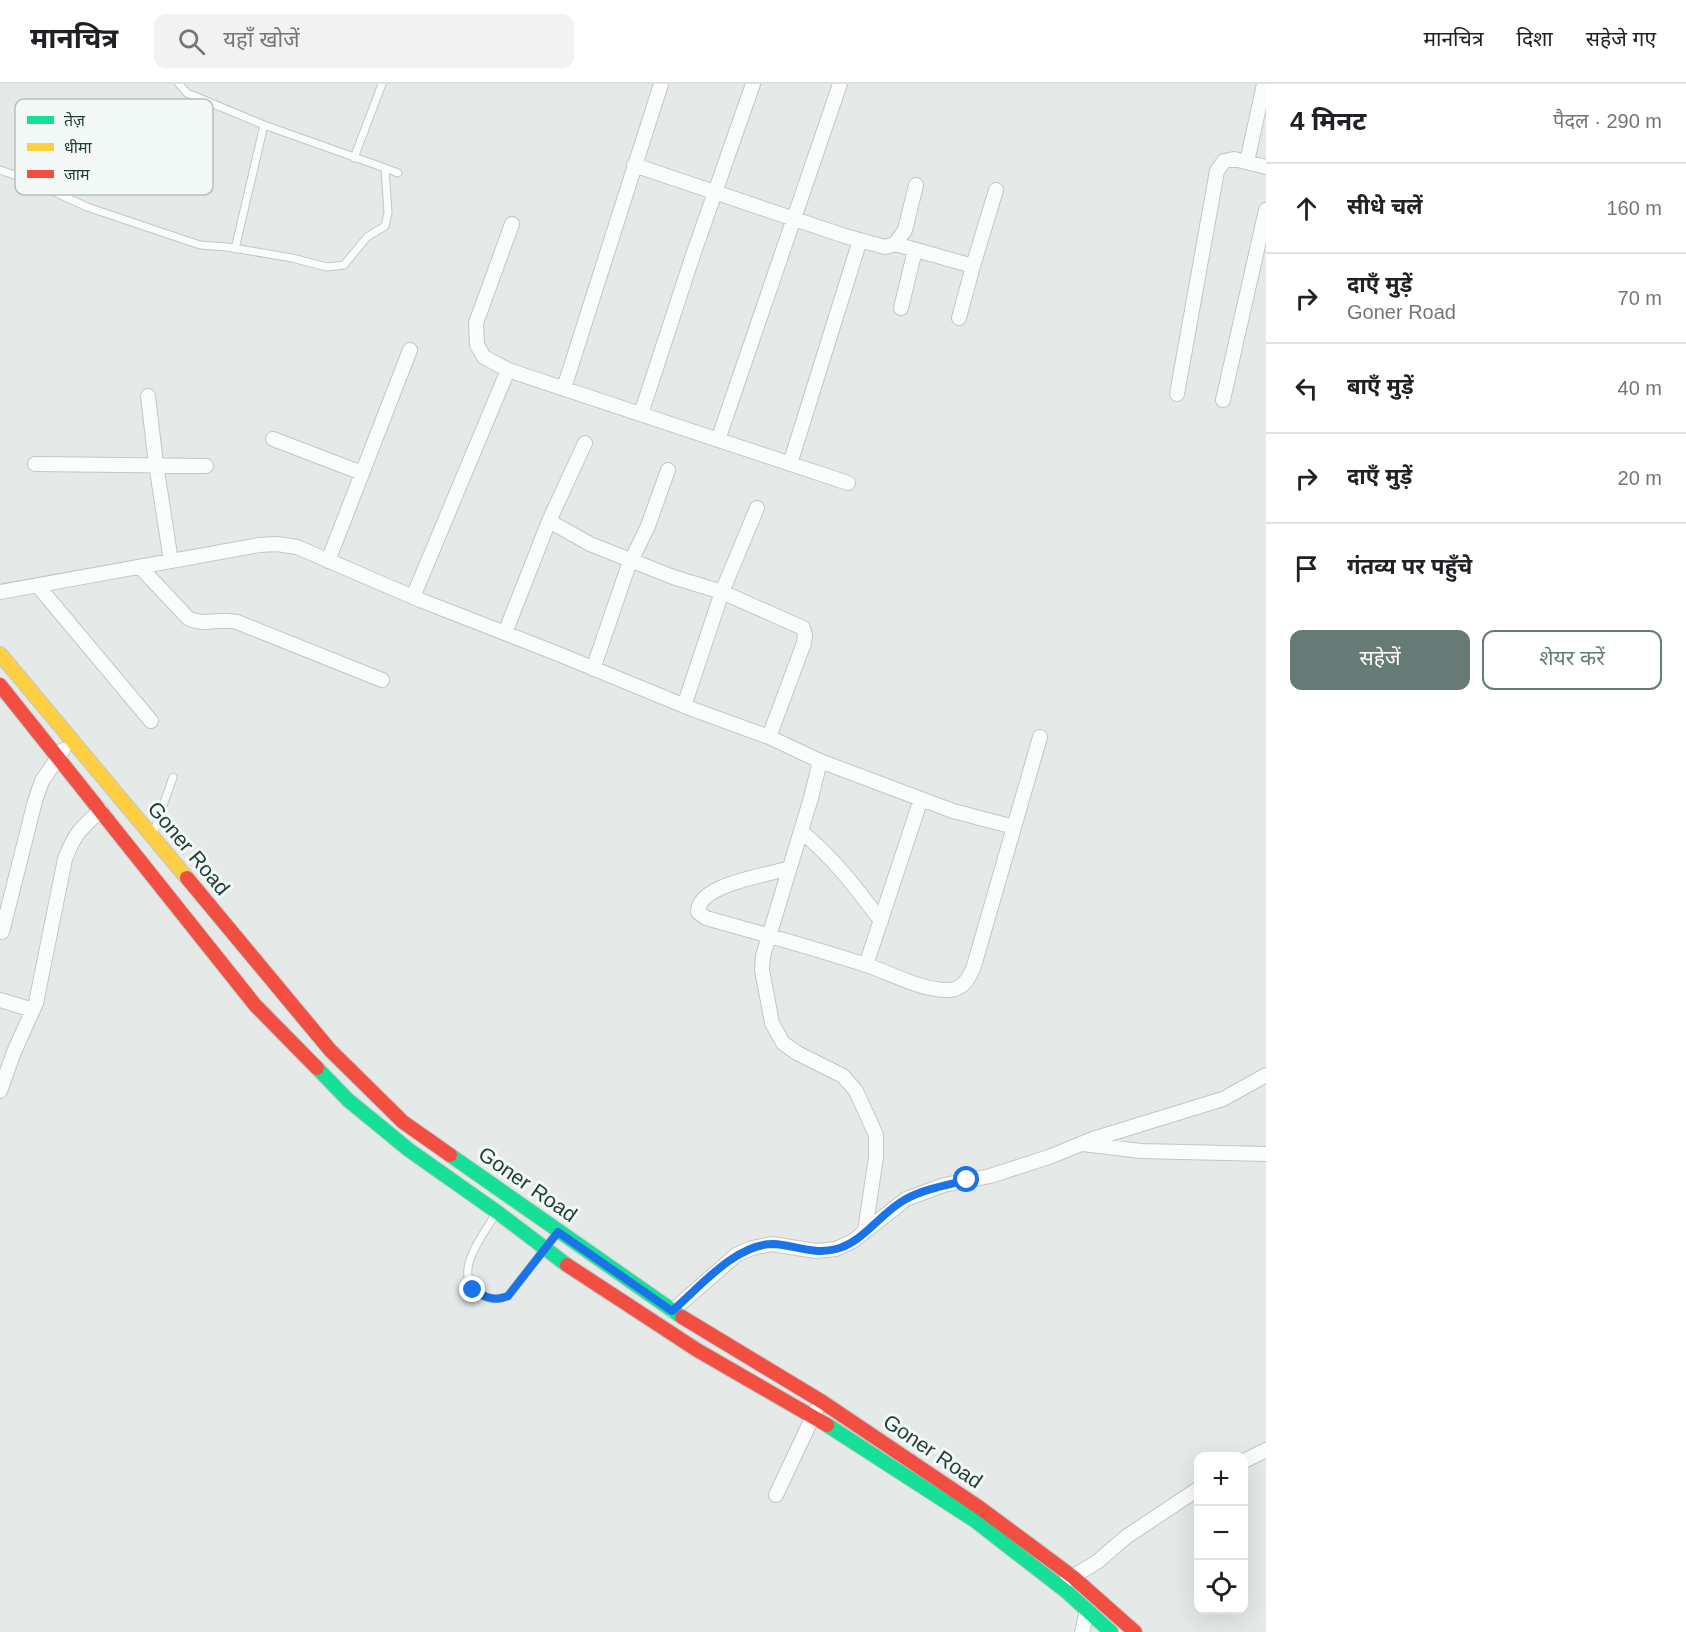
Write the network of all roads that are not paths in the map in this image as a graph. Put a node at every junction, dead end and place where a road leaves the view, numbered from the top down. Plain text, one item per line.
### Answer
1 (179, 84) edge
2 (382, 84) edge
3 (661, 84) edge
4 (753, 84) edge
5 (840, 84) edge
6 (1264, 84) edge
7 (201, 99) edge
8 (213, 104) edge
9 (264, 125) junction
10 (354, 158) junction
11 (1247, 162) junction
12 (634, 165) junction
13 (1266, 167) edge
14 (385, 168) junction
15 (0, 171) edge
16 (398, 173) dead end
17 (15, 176) edge
18 (916, 185) dead end
19 (996, 190) dead end
20 (715, 191) junction
21 (61, 195) edge
22 (1266, 210) edge
23 (794, 219) junction
24 (512, 224) dead end
25 (860, 240) junction
26 (895, 244) junction
27 (235, 249) junction
28 (915, 250) junction
29 (973, 266) junction
30 (901, 308) dead end
31 (959, 318) dead end
32 (410, 351) dead end
33 (508, 370) junction
34 (564, 388) junction
35 (1177, 394) dead end
36 (148, 396) dead end
37 (1223, 400) dead end
38 (641, 414) junction
39 (273, 439) dead end
40 (718, 440) junction
41 (585, 443) dead end
42 (34, 464) dead end
43 (156, 464) junction
44 (790, 464) junction
45 (206, 466) dead end
46 (668, 470) dead end
47 (362, 473) junction
48 (848, 483) dead end
49 (757, 508) dead end
50 (549, 521) junction
51 (632, 560) junction
52 (171, 561) junction
53 (328, 561) junction
54 (140, 567) junction
55 (38, 586) junction
56 (0, 592) edge
57 (722, 592) junction
58 (413, 597) junction
59 (505, 633) junction
60 (0, 654) edge
61 (593, 669) junction
62 (382, 680) dead end
63 (0, 685) edge
64 (684, 706) junction
65 (151, 721) dead end
66 (769, 737) junction
67 (1040, 737) dead end
68 (71, 739) junction
69 (58, 756) junction
70 (820, 761) junction
71 (173, 777) dead end
72 (921, 799) junction
73 (101, 810) junction
74 (1014, 827) junction
75 (801, 831) junction
76 (152, 836) junction
77 (789, 868) junction
78 (881, 921) junction
79 (2, 932) dead end
80 (769, 936) junction
81 (866, 965) junction
82 (266, 996) junction
83 (0, 1000) edge
84 (33, 1010) junction
85 (1266, 1075) edge
86 (0, 1091) edge
87 (1080, 1144) junction
88 (1266, 1154) edge
89 (508, 1197) junction
90 (497, 1212) junction
91 (865, 1231) junction
92 (558, 1232) junction
93 (545, 1250) junction
94 (672, 1311) junction
95 (821, 1401) junction
96 (813, 1416) junction
97 (1266, 1450) edge
98 (1248, 1459) edge
99 (1194, 1492) edge
100 (776, 1495) dead end
101 (1073, 1577) junction
102 (1058, 1586) junction
103 (1087, 1611) junction
104 (1082, 1632) edge
105 (1111, 1632) edge
106 (1135, 1632) edge

1 - 7 lane
2 - 10 lane
3 - 12 street
4 - 20 street
5 - 23 street
6 - 11 street
8 - 9 lane
9 - 10 lane
9 - 27 lane
10 - 14 lane
11 - 13 street
11 - 35 street
12 - 20 street
12 - 34 street
14 - 16 lane
14 - 27 lane
15 - 17 lane
18 - 26 street
19 - 29 street
20 - 23 street
20 - 38 street
21 - 27 lane
22 - 37 street
23 - 25 street
23 - 40 street
24 - 33 street
25 - 26 street
25 - 44 street
26 - 28 street
28 - 29 street
28 - 30 street
29 - 31 street
32 - 47 street
33 - 34 street
33 - 58 street
34 - 38 street
36 - 43 street
38 - 40 street
39 - 47 street
40 - 44 street
41 - 50 street
42 - 43 street
43 - 45 street
43 - 52 street
44 - 48 street
46 - 51 street
47 - 53 street
49 - 57 street
50 - 51 street
50 - 59 street
51 - 57 street
51 - 61 street
52 - 53 street
52 - 54 street
53 - 58 street
54 - 55 street
54 - 62 street
55 - 56 street
55 - 65 street
57 - 64 street
57 - 66 street
58 - 59 street
59 - 61 street
60 - 68 street, Goner Road
61 - 64 street
63 - 69 street, Goner Road
64 - 66 street
66 - 70 street
67 - 74 street
68 - 69 street
68 - 76 street, Goner Road
69 - 73 street, Goner Road
69 - 79 street
70 - 72 street
70 - 75 street
71 - 76 lane
72 - 74 street
72 - 78 street
73 - 82 street, Goner Road
73 - 84 street
74 - 81 street
75 - 77 street
75 - 78 street
76 - 82 street, Goner Road
77 - 80 street
77 - 80 street
78 - 81 street
80 - 81 street
80 - 91 street
82 - 89 street, Goner Road
82 - 90 street, Goner Road
83 - 84 street
84 - 86 street
85 - 87 street
87 - 88 street
87 - 91 street
89 - 90 lane
89 - 92 street, Goner Road
90 - 93 street, Goner Road
90 - 93 lane
91 - 94 street
92 - 93 lane
92 - 94 street, Goner Road
93 - 96 street, Goner Road
94 - 95 street, Goner Road
95 - 96 street
95 - 101 street, Goner Road
96 - 100 street
96 - 102 street, Goner Road
97 - 98 street
99 - 101 street
101 - 102 street
101 - 106 street, Goner Road
102 - 103 street, Goner Road
103 - 104 street
103 - 105 street, Goner Road

